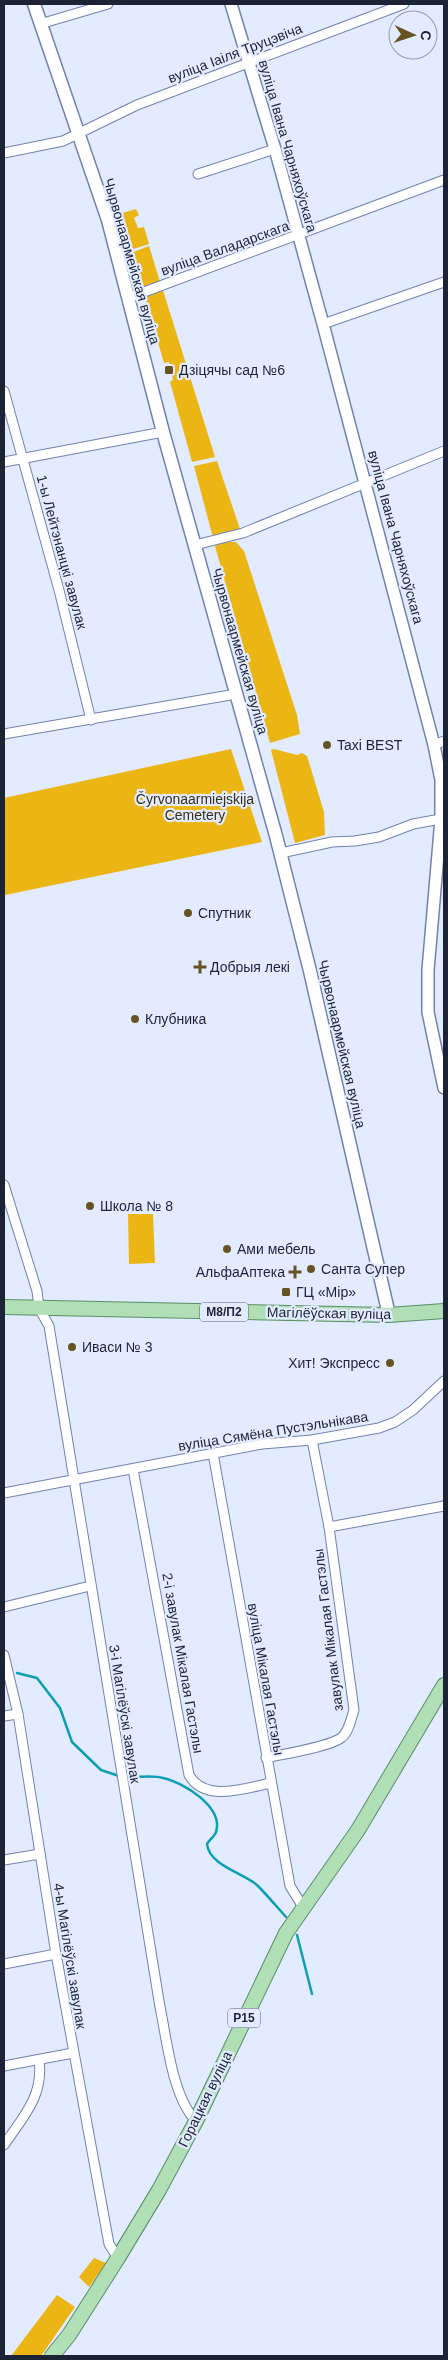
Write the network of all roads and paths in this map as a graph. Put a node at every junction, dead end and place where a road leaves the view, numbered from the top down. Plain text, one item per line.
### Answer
1 (34, 4) edge
2 (108, 4) edge
3 (231, 4) edge
4 (404, 4) edge
5 (40, 24) junction
6 (248, 62) junction
7 (79, 134) junction
8 (275, 149) junction
9 (4, 154) edge
10 (198, 174) dead end
11 (444, 180) edge
12 (299, 235) junction
13 (444, 282) edge
14 (128, 298) junction
15 (323, 324) junction
16 (4, 391) edge
17 (163, 432) junction
18 (444, 451) edge
19 (22, 459) junction
20 (4, 462) edge
21 (367, 484) junction
22 (194, 545) junction
23 (236, 694) junction
24 (91, 720) junction
25 (4, 734) edge
26 (439, 743) edge
27 (441, 819) junction
28 (281, 853) junction
29 (444, 1088) edge
30 (4, 1185) edge
31 (4, 1307) edge
32 (39, 1308) junction
33 (444, 1311) edge
34 (389, 1315) junction
35 (444, 1382) edge
36 (312, 1440) junction
37 (213, 1453) junction
38 (133, 1469) junction
39 (74, 1479) junction
40 (4, 1493) edge
41 (444, 1506) edge
42 (329, 1527) junction
43 (90, 1586) junction
44 (4, 1607) edge
45 (4, 1655) edge
46 (444, 1685) edge
47 (18, 1714) junction
48 (4, 1716) edge
49 (266, 1758) junction
50 (271, 1783) junction
51 (40, 1854) junction
52 (4, 1860) edge
53 (303, 1907) junction
54 (56, 1954) junction
55 (4, 1964) edge
56 (73, 2053) junction
57 (39, 2060) junction
58 (4, 2066) edge
59 (196, 2121) junction
60 (4, 2146) edge
61 (118, 2258) junction
62 (52, 2356) edge

1 - 5 main road, Чырвонаармейская вуліца
2 - 5 street
3 - 6 street, вуліца Івана Чарняхоўскага
4 - 6 street, вуліца Іаіля Труцэвіча
5 - 7 main road, Чырвонаармейская вуліца
6 - 7 street, вуліца Іаіля Труцэвіча
6 - 8 street, вуліца Івана Чарняхоўскага
7 - 9 street, вуліца Іаіля Труцэвіча
7 - 14 main road, Чырвонаармейская вуліца
8 - 10 street
8 - 12 street, вуліца Івана Чарняхоўскага
11 - 12 street, вуліца Валадарскага
12 - 14 street, вуліца Валадарскага
12 - 15 street, вуліца Івана Чарняхоўскага
13 - 15 street
14 - 17 main road, Чырвонаармейская вуліца
15 - 21 street, вуліца Івана Чарняхоўскага
16 - 19 street, 1-ы Лейтэнанцкі завулак
17 - 19 street
17 - 22 main road, Чырвонаармейская вуліца
18 - 21 street
19 - 20 street
19 - 24 street, 1-ы Лейтэнанцкі завулак
21 - 22 street
21 - 26 street, вуліца Івана Чарняхоўскага
22 - 23 main road, Чырвонаармейская вуліца
23 - 24 street
23 - 28 main road, Чырвонаармейская вуліца
24 - 25 street
26 - 27 street, вуліца Івана Чарняхоўскага
27 - 28 street
27 - 29 street, вуліца Івана Чарняхоўскага
28 - 34 main road, Чырвонаармейская вуліца
30 - 32 street, 3-і Магілёўскі завулак
31 - 32 main road, Магілёўская вуліца / М8/П2
32 - 34 main road, Магілёўская вуліца / М8/П2
32 - 39 street, 3-і Магілёўскі завулак
33 - 34 main road, Магілёўская вуліца / М8/П2
35 - 36 street, вуліца Сямёна Пустэльнікава
36 - 37 street, вуліца Сямёна Пустэльнікава
36 - 42 street, завулак Мікалая Гастэлы
37 - 38 street, вуліца Сямёна Пустэльнікава
37 - 49 street, вуліца Мікалая Гастэлы
38 - 39 street, вуліца Сямёна Пустэльнікава
38 - 50 street, 2-і завулак Мікалая Гастэлы
39 - 40 street, вуліца Сямёна Пустэльнікава
39 - 43 street, 3-і Магілёўскі завулак
41 - 42 street
42 - 49 street, завулак Мікалая Гастэлы
43 - 44 street
43 - 59 street, 3-і Магілёўскі завулак
45 - 47 street, 4-ы Магілёўскі завулак
46 - 53 main road, Горацкая вуліца / Р15
47 - 48 street
47 - 51 street, 4-ы Магілёўскі завулак
49 - 50 street, вуліца Мікалая Гастэлы
50 - 53 street, вуліца Мікалая Гастэлы
51 - 52 street
51 - 54 street, 4-ы Магілёўскі завулак
53 - 59 main road, Горацкая вуліца / Р15
54 - 55 street
54 - 56 street, 4-ы Магілёўскі завулак
56 - 57 street
56 - 61 street, 4-ы Магілёўскі завулак
57 - 58 street
57 - 60 street
59 - 61 main road, Горацкая вуліца / Р15
61 - 62 main road, Горацкая вуліца / Р15

